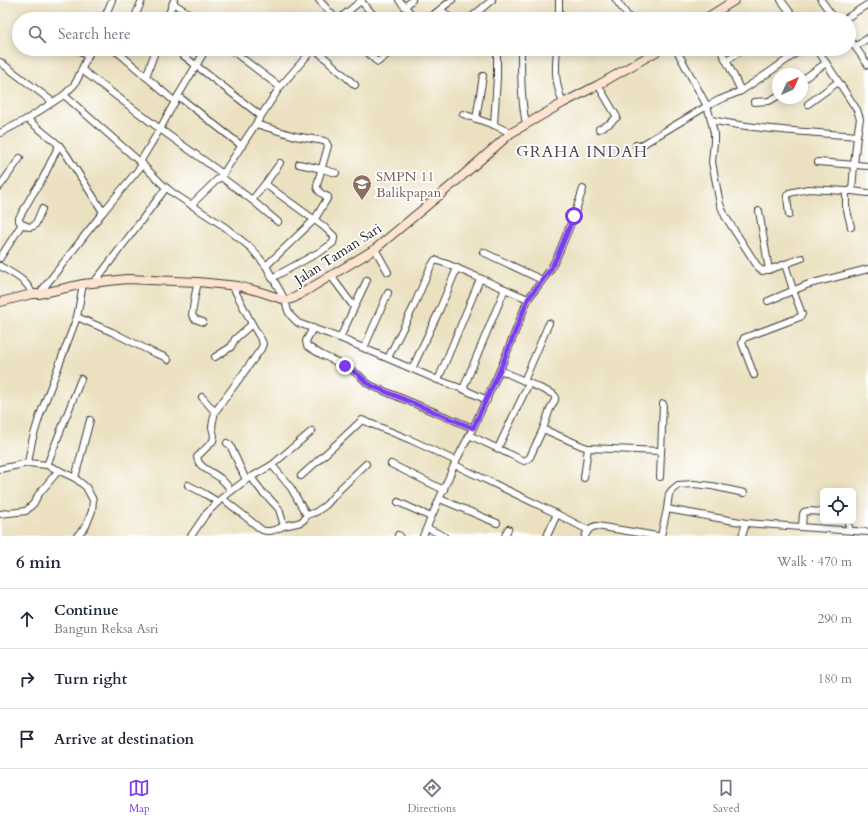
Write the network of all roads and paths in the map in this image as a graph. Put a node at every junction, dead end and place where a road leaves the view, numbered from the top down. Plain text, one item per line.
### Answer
1 (112, 0) edge
2 (142, 0) edge
3 (319, 0) edge
4 (361, 0) edge
5 (399, 0) edge
6 (412, 0) edge
7 (452, 0) edge
8 (492, 0) edge
9 (559, 0) edge
10 (616, 0) edge
11 (735, 0) edge
12 (781, 0) edge
13 (821, 0) edge
14 (174, 1) edge
15 (868, 4) edge
16 (405, 7) junction
17 (442, 9) junction
18 (107, 12) edge
19 (137, 12) edge
20 (170, 12) edge
21 (189, 12) edge
22 (330, 12) edge
23 (348, 12) edge
24 (371, 12) edge
25 (410, 12) edge
26 (438, 12) edge
27 (444, 12) edge
28 (477, 12) edge
29 (559, 12) edge
30 (625, 12) edge
31 (716, 12) edge
32 (790, 12) edge
33 (830, 12) edge
34 (856, 12) edge
35 (868, 38) edge
36 (856, 46) edge
37 (856, 48) edge
38 (125, 56) edge
39 (154, 56) edge
40 (184, 56) edge
41 (202, 56) edge
42 (239, 56) edge
43 (308, 56) edge
44 (322, 56) edge
45 (371, 56) edge
46 (385, 56) edge
47 (497, 56) edge
48 (522, 56) edge
49 (557, 56) edge
50 (645, 56) edge
51 (680, 56) edge
52 (724, 56) edge
53 (733, 56) edge
54 (792, 56) edge
55 (821, 56) edge
56 (88, 57) edge
57 (726, 61) junction
58 (0, 62) edge
59 (826, 64) junction
60 (868, 65) edge
61 (196, 66) junction
62 (82, 70) junction
63 (483, 76) dead end
64 (808, 76) edge
65 (146, 77) junction
66 (838, 82) junction
67 (355, 85) dead end
68 (598, 85) junction
69 (280, 87) junction
70 (741, 91) junction
71 (64, 95) junction
72 (176, 99) junction
73 (772, 100) edge
74 (53, 102) junction
75 (754, 102) dead end
76 (563, 103) junction
77 (808, 104) dead end
78 (707, 106) junction
79 (463, 114) dead end
80 (262, 116) junction
81 (27, 119) junction
82 (476, 119) junction
83 (711, 120) junction
84 (256, 124) junction
85 (526, 124) junction
86 (494, 125) junction
87 (599, 128) dead end
88 (160, 129) junction
89 (0, 133) edge
90 (511, 133) junction
91 (857, 136) junction
92 (59, 145) junction
93 (636, 145) dead end
94 (242, 146) junction
95 (20, 158) dead end
96 (818, 162) dead end
97 (141, 163) junction
98 (280, 163) dead end
99 (299, 164) dead end
100 (854, 165) junction
101 (868, 166) edge
102 (322, 168) junction
103 (336, 173) dead end
104 (222, 176) junction
105 (265, 184) junction
106 (0, 186) edge
107 (166, 188) junction
108 (583, 189) dead end
109 (849, 191) junction
110 (868, 193) edge
111 (252, 200) junction
112 (191, 205) junction
113 (42, 209) dead end
114 (759, 210) dead end
115 (103, 212) junction
116 (790, 215) dead end
117 (315, 219) junction
118 (278, 222) dead end
119 (22, 224) junction
120 (851, 227) dead end
121 (375, 249) junction
122 (483, 252) dead end
123 (0, 258) edge
124 (802, 258) dead end
125 (785, 264) junction
126 (0, 266) edge
127 (266, 266) junction
128 (457, 268) junction
129 (769, 270) junction
130 (868, 270) edge
131 (388, 272) dead end
132 (331, 276) junction
133 (272, 278) junction
134 (480, 279) junction
135 (367, 280) dead end
136 (542, 280) junction
137 (198, 282) junction
138 (93, 283) junction
139 (83, 284) junction
140 (232, 285) junction
141 (505, 289) junction
142 (793, 290) junction
143 (388, 293) dead end
144 (35, 294) junction
145 (528, 299) junction
146 (285, 300) junction
147 (768, 301) dead end
148 (0, 302) edge
149 (354, 307) junction
150 (76, 317) junction
151 (203, 322) dead end
152 (548, 323) dead end
153 (252, 324) junction
154 (313, 328) junction
155 (340, 338) junction
156 (364, 348) junction
157 (215, 357) dead end
158 (388, 358) junction
159 (168, 360) dead end
160 (412, 369) junction
161 (500, 370) junction
162 (754, 375) dead end
163 (81, 379) dead end
164 (438, 380) junction
165 (526, 382) junction
166 (463, 389) junction
167 (202, 397) dead end
168 (486, 400) junction
169 (663, 404) dead end
170 (215, 412) junction
171 (90, 420) dead end
172 (473, 428) junction
173 (543, 429) junction
174 (312, 431) dead end
175 (469, 434) junction
176 (227, 443) dead end
177 (498, 448) junction
178 (588, 448) junction
179 (661, 451) junction
180 (28, 462) junction
181 (455, 463) junction
182 (366, 464) dead end
183 (391, 464) dead end
184 (47, 465) junction
185 (272, 465) junction
186 (0, 470) edge
187 (59, 470) junction
188 (301, 476) dead end
189 (660, 477) dead end
190 (75, 478) junction
191 (248, 478) junction
192 (584, 478) dead end
193 (188, 485) dead end
194 (444, 490) junction
195 (231, 491) junction
196 (744, 494) dead end
197 (440, 499) junction
198 (220, 500) junction
199 (398, 502) dead end
200 (667, 509) junction
201 (820, 512) edge
202 (0, 514) edge
203 (557, 514) junction
204 (307, 515) junction
205 (431, 517) junction
206 (497, 523) dead end
207 (746, 523) junction
208 (848, 524) edge
209 (284, 526) junction
210 (802, 526) junction
211 (427, 528) junction
212 (508, 529) dead end
213 (850, 530) junction
214 (866, 530) edge
215 (261, 533) edge
216 (587, 533) edge
217 (76, 536) edge
218 (191, 536) edge
219 (423, 536) edge
220 (444, 536) edge
221 (505, 536) edge
222 (546, 536) edge
223 (657, 536) edge
224 (661, 536) edge
225 (742, 536) edge

1 - 18 street
2 - 19 street
3 - 22 street
4 - 23 street
4 - 24 street
5 - 16 street
6 - 16 street
7 - 17 street
8 - 28 street
9 - 29 street
10 - 30 street
11 - 31 street
12 - 32 street
13 - 33 street
14 - 20 street
14 - 21 street
15 - 34 street
16 - 25 street
17 - 26 street
17 - 27 street
35 - 36 street
37 - 60 street
38 - 65 street
39 - 65 street
40 - 61 street
41 - 61 street
42 - 69 street
43 - 69 street
44 - 67 street
45 - 46 street
47 - 86 street
48 - 85 street
49 - 76 street
50 - 68 street, Jalan Taman Sari
51 - 78 street
52 - 57 street
53 - 57 street
54 - 70 street
55 - 59 street
56 - 62 street
57 - 70 street
58 - 74 street
59 - 64 street
59 - 66 street
61 - 72 street
61 - 80 street
62 - 71 street
62 - 88 street
63 - 82 street
65 - 72 street
66 - 77 street
66 - 91 street
68 - 76 street, Jalan Taman Sari
68 - 87 street
69 - 80 street
70 - 78 street
71 - 74 street
71 - 97 street
72 - 88 street
72 - 94 street
73 - 75 street
74 - 81 street
76 - 85 street, Jalan Taman Sari
78 - 83 street
78 - 93 street
79 - 82 street
80 - 84 street
81 - 89 street
81 - 92 street
82 - 86 street
83 - 91 street
83 - 129 street
84 - 94 street
84 - 102 street
85 - 90 street, Jalan Taman Sari
86 - 90 street
88 - 97 street
88 - 104 street
90 - 121 street, Jalan Taman Sari
91 - 100 street
92 - 115 street
92 - 119 street
94 - 104 street
95 - 106 street
96 - 100 street
97 - 107 street
97 - 115 street
98 - 105 street
99 - 102 street
100 - 101 street
100 - 109 street
102 - 103 street
102 - 117 street
104 - 111 street
104 - 112 street
105 - 111 street
105 - 117 street
107 - 112 street
107 - 138 street
108 - 136 street
109 - 110 street
109 - 116 street
109 - 120 street
111 - 118 street
112 - 127 street
113 - 119 street
114 - 129 street
115 - 144 street
117 - 127 street
117 - 133 street
119 - 123 street
121 - 131 street
121 - 132 street, Jalan Taman Sari
122 - 136 street
124 - 125 street
125 - 129 street
125 - 142 street
126 - 144 street
127 - 133 street
128 - 134 street
128 - 158 street
128 - 160 street
130 - 142 street
132 - 146 street, Jalan Taman Sari
132 - 149 street
133 - 146 street
134 - 141 street
134 - 164 street
135 - 149 street
136 - 145 street
137 - 138 street, Jalan Taman Sari
137 - 140 street, Jalan Taman Sari
137 - 151 street
138 - 139 street, Jalan Taman Sari
139 - 144 street, Jalan Taman Sari
139 - 150 street
140 - 146 street, Jalan Taman Sari
140 - 153 street
141 - 145 street
141 - 166 street
142 - 147 street
142 - 162 street
143 - 156 street
144 - 148 street, Jalan Taman Sari
145 - 161 street
146 - 154 street
149 - 155 street
150 - 159 street
150 - 180 street
152 - 165 street
153 - 157 street
153 - 170 street
154 - 155 street
154 - 172 street
155 - 156 street
156 - 158 street
158 - 160 street
160 - 164 street
161 - 165 street
161 - 168 street
163 - 184 street
164 - 166 street
165 - 173 street
165 - 177 street
166 - 168 street
167 - 170 street
168 - 172 street
169 - 179 street
170 - 195 street
171 - 190 street
172 - 175 street
173 - 177 street
173 - 178 street
174 - 185 street
175 - 177 street
175 - 181 street
176 - 191 street
178 - 179 street
178 - 192 street
179 - 189 street
180 - 184 street
180 - 186 street
181 - 188 street
181 - 194 street
181 - 203 street
182 - 204 street
183 - 194 street
184 - 187 street
185 - 191 street
185 - 204 street
187 - 190 street
187 - 202 street
190 - 217 street
191 - 195 street
191 - 209 street
193 - 198 street
194 - 197 street
195 - 198 street
196 - 200 street
197 - 205 street
197 - 206 street
198 - 215 street
198 - 218 street
199 - 205 street
200 - 207 street
200 - 224 street
201 - 210 street
203 - 216 street
203 - 222 street
204 - 209 street
205 - 211 street
207 - 210 street
207 - 225 street
208 - 213 street
209 - 215 street
210 - 213 street
211 - 219 street
211 - 220 street
212 - 221 street
213 - 214 street
216 - 223 street

